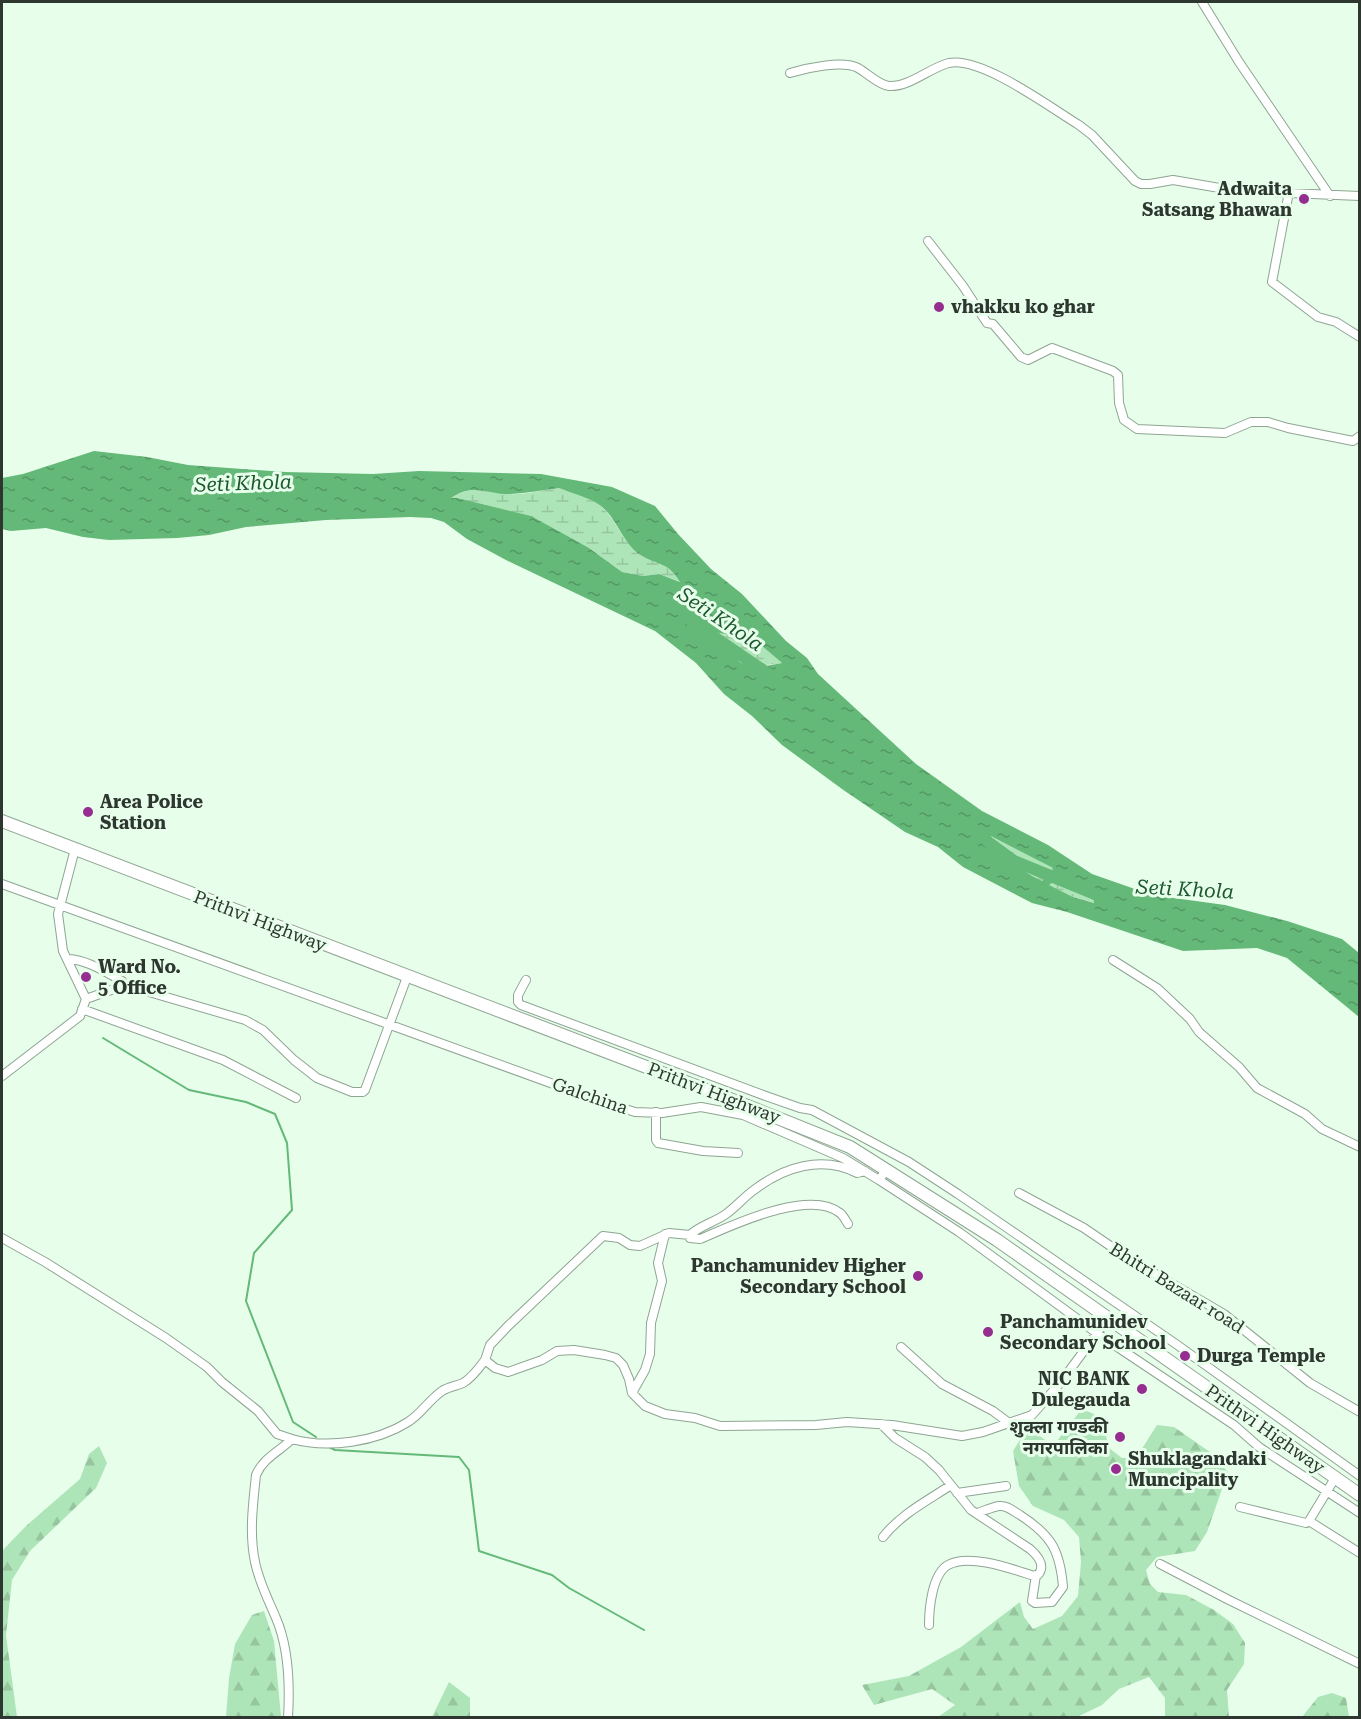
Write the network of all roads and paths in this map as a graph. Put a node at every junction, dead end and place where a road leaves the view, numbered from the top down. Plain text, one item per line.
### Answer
1 (1202, 2) edge
2 (790, 73) dead end
3 (1289, 192) junction
4 (1330, 196) junction
5 (1359, 196) edge
6 (928, 241) dead end
7 (1359, 337) edge
8 (1359, 436) edge
9 (2, 821) edge
10 (75, 849) junction
11 (2, 884) edge
12 (62, 904) junction
13 (68, 959) junction
14 (1113, 960) dead end
15 (407, 977) junction
16 (526, 980) dead end
17 (125, 985) junction
18 (86, 999) junction
19 (82, 1009) junction
20 (388, 1024) junction
21 (2, 1076) edge
22 (296, 1098) dead end
23 (656, 1113) junction
24 (1359, 1147) edge
25 (738, 1153) dead end
26 (886, 1169) junction
27 (865, 1171) junction
28 (879, 1180) junction
29 (1019, 1193) dead end
30 (981, 1209) junction
31 (970, 1223) junction
32 (848, 1224) dead end
33 (664, 1234) junction
34 (690, 1235) junction
35 (2, 1238) edge
36 (1108, 1318) junction
37 (1098, 1334) junction
38 (901, 1347) dead end
39 (485, 1360) junction
40 (632, 1393) junction
41 (1359, 1412) edge
42 (1009, 1423) junction
43 (881, 1424) junction
44 (292, 1439) junction
45 (1359, 1476) edge
46 (1335, 1478) junction
47 (951, 1485) junction
48 (1006, 1486) dead end
49 (1326, 1491) junction
50 (957, 1493) junction
51 (1359, 1495) edge
52 (1240, 1507) dead end
53 (977, 1513) junction
54 (1359, 1513) edge
55 (1309, 1521) junction
56 (884, 1537) dead end
57 (1359, 1553) edge
58 (1160, 1564) dead end
59 (1036, 1575) junction
60 (929, 1625) dead end
61 (1359, 1664) edge
62 (288, 1718) edge

1 - 4 street
2 - 3 street
3 - 4 street
3 - 7 street
4 - 5 street
6 - 8 street
9 - 10 highway, Prithvi Highway
10 - 12 street
10 - 15 highway, Prithvi Highway
11 - 12 street, Galchina
12 - 13 street
12 - 20 street, Galchina
13 - 17 street
13 - 18 street
14 - 24 street
15 - 20 street
15 - 26 highway, Prithvi Highway
16 - 30 street
17 - 18 street
17 - 20 street
18 - 19 street
19 - 21 street
19 - 22 street
20 - 23 street, Galchina
23 - 25 street
23 - 27 street, Galchina
26 - 28 street
26 - 31 highway, Prithvi Highway
27 - 28 street, Galchina
27 - 34 street
28 - 37 street, Galchina
29 - 41 street, Bhitri Bazaar road
30 - 31 street
30 - 45 street
31 - 36 highway, Prithvi Highway
32 - 34 street
33 - 34 street
33 - 39 street
33 - 40 street
35 - 44 street
36 - 37 street
36 - 46 highway, Prithvi Highway
37 - 42 street
37 - 49 street, Galchina
38 - 42 street
39 - 40 street
39 - 44 street
40 - 43 street
42 - 43 street
43 - 47 street
44 - 62 street
46 - 49 street
46 - 51 highway, Prithvi Highway
47 - 50 street
47 - 56 street
48 - 50 street
49 - 54 street, Galchina
49 - 55 street
50 - 53 street
52 - 55 street
53 - 59 street
53 - 59 street
55 - 57 street
58 - 61 street
59 - 60 street

